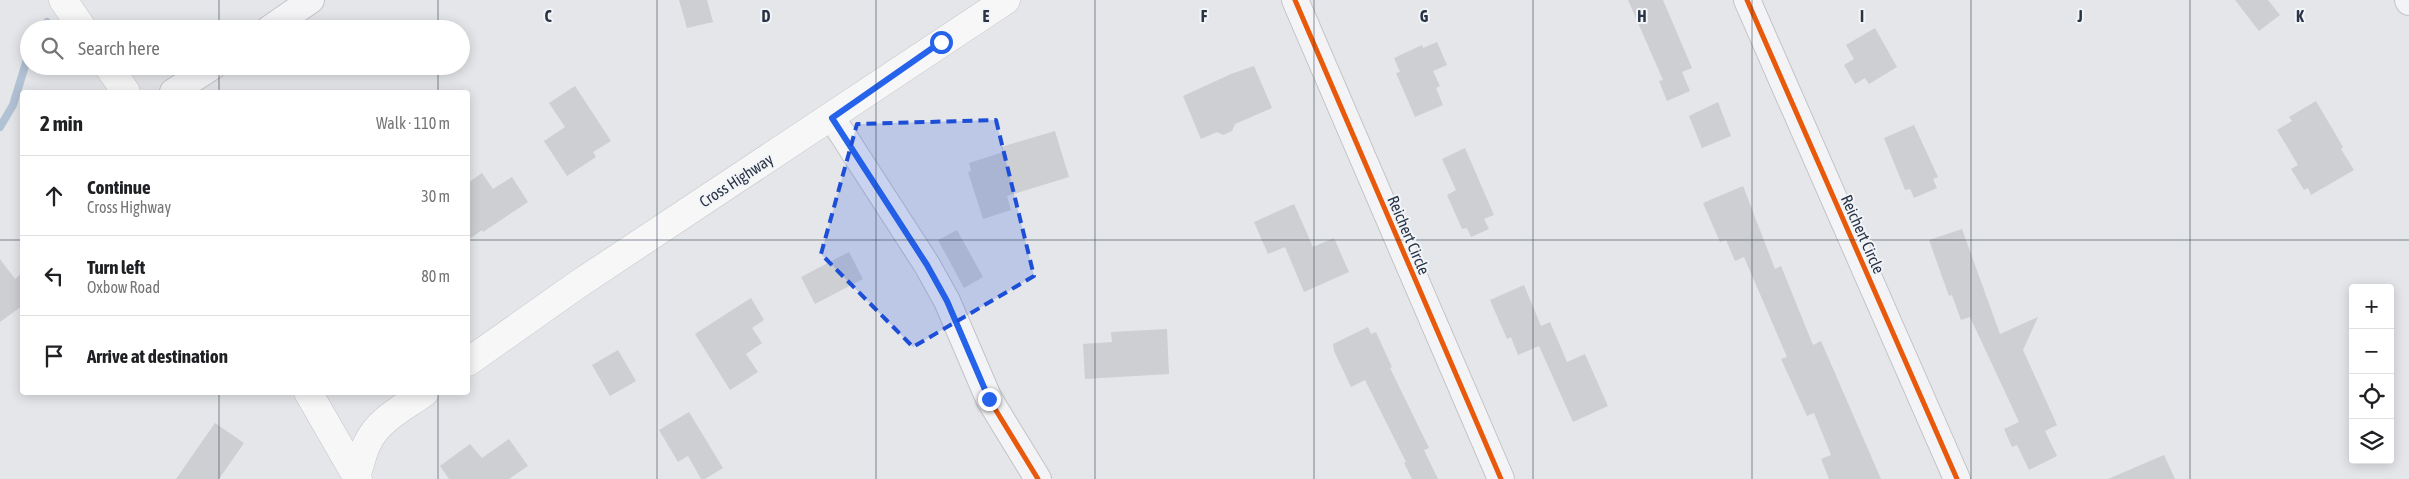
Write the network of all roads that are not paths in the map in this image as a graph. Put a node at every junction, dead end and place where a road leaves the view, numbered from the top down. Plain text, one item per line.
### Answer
1 (63, 0) edge
2 (310, 0) edge
3 (1006, 0) edge
4 (1295, 0) edge
5 (1747, 0) edge
6 (77, 20) edge
7 (282, 20) edge
8 (114, 75) edge
9 (199, 75) edge
10 (125, 90) edge
11 (176, 90) edge
12 (832, 118) junction
13 (470, 361) edge
14 (310, 395) edge
15 (421, 395) edge
16 (356, 478) edge
17 (1038, 479) edge
18 (1501, 479) edge
19 (1956, 479) edge

1 - 6 main road
2 - 7 street
3 - 12 main road, Cross Highway
4 - 18 street, Reichert Circle
5 - 19 street, Reichert Circle
8 - 10 main road
9 - 11 street
12 - 13 main road, Cross Highway
12 - 17 street
14 - 16 main road
15 - 16 main road

